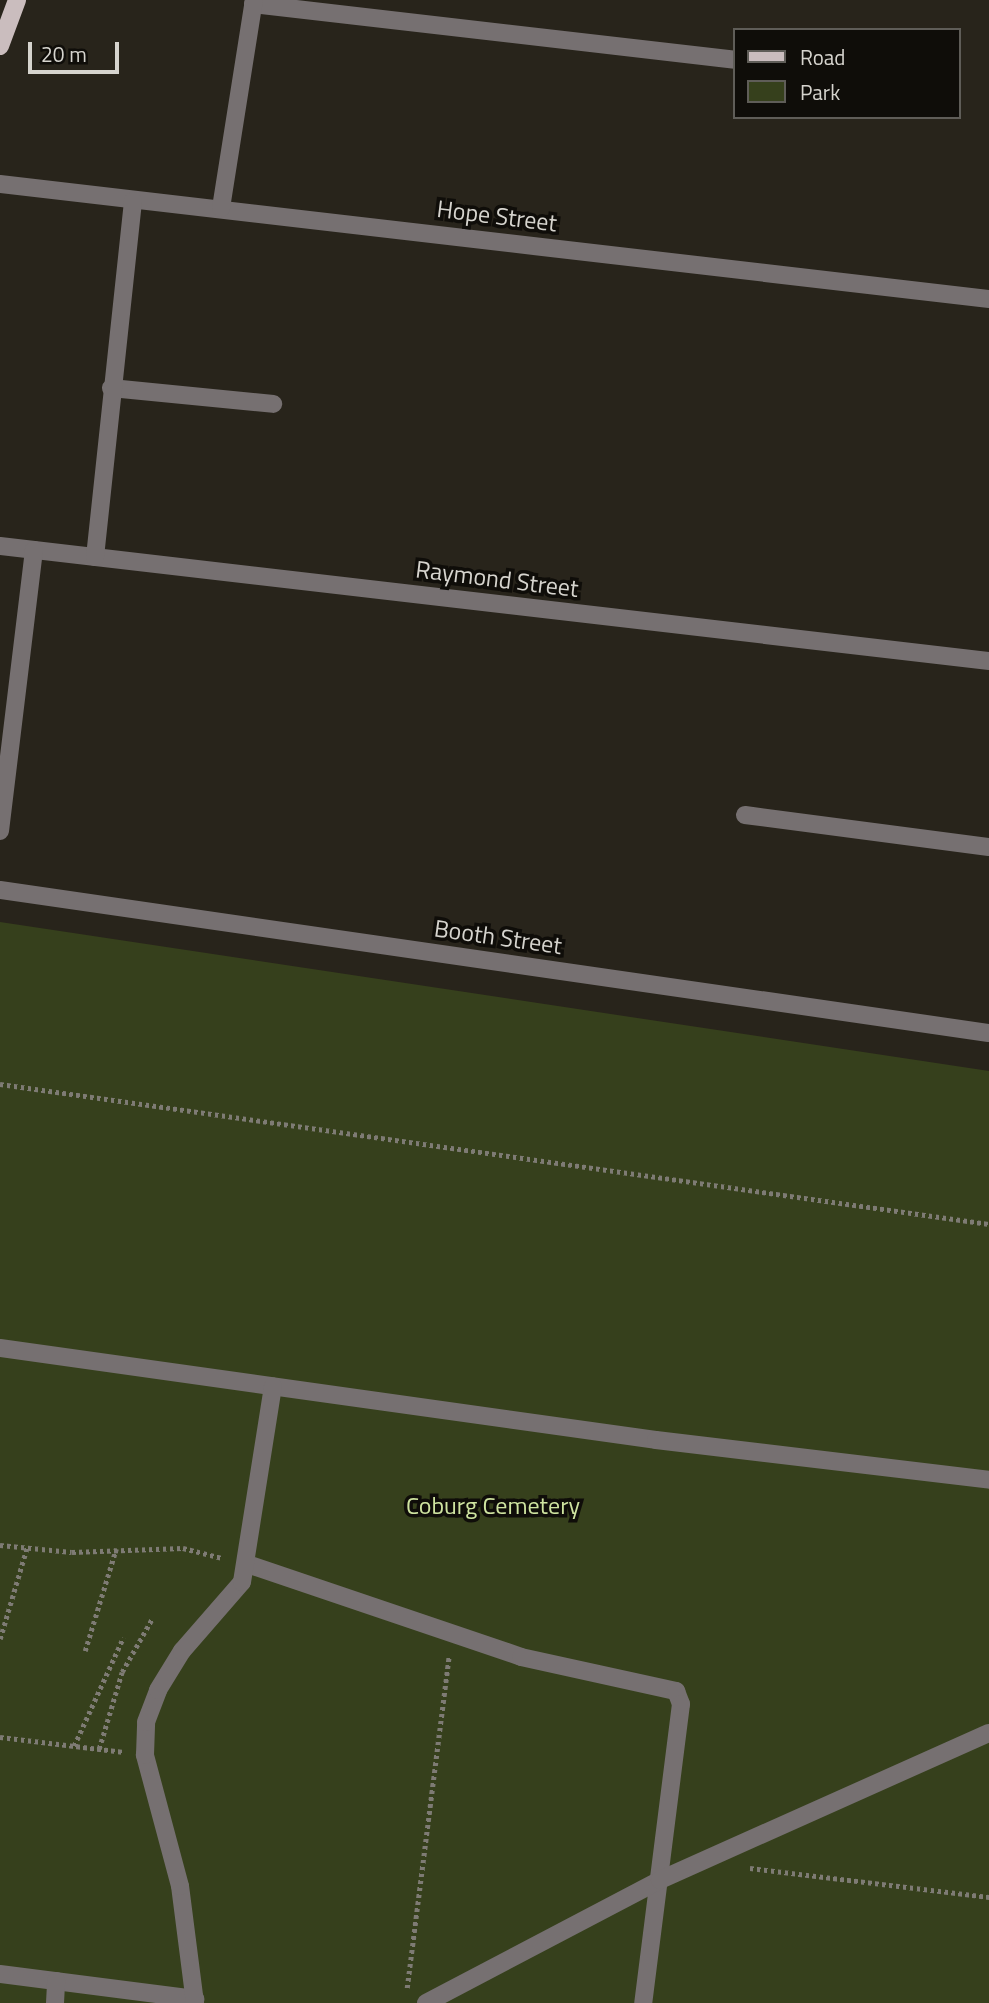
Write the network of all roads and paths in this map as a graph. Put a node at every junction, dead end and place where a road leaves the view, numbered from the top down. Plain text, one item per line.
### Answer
1 (17, 0) edge
2 (253, 2) edge
3 (0, 46) edge
4 (734, 60) edge
5 (0, 184) edge
6 (133, 201) junction
7 (221, 208) junction
8 (989, 299) edge
9 (111, 388) junction
10 (273, 404) dead end
11 (0, 546) edge
12 (34, 550) junction
13 (95, 557) junction
14 (989, 661) edge
15 (745, 815) dead end
16 (0, 831) edge
17 (989, 847) edge
18 (0, 890) edge
19 (989, 1033) edge
20 (0, 1084) edge
21 (989, 1224) edge
22 (0, 1348) edge
23 (273, 1387) junction
24 (989, 1479) edge
25 (0, 1545) edge
26 (27, 1547) junction
27 (116, 1549) junction
28 (246, 1566) junction
29 (152, 1619) dead end
30 (452, 1631) junction
31 (123, 1638) dead end
32 (0, 1640) edge
33 (85, 1651) dead end
34 (989, 1732) edge
35 (0, 1737) edge
36 (74, 1746) junction
37 (99, 1749) junction
38 (145, 1755) junction
39 (742, 1867) dead end
40 (660, 1880) junction
41 (989, 1897) edge
42 (0, 1973) edge
43 (56, 1981) junction
44 (195, 2001) edge
45 (55, 2003) edge
46 (405, 2003) edge
47 (426, 2003) edge
48 (643, 2003) edge

1 - 3 main road
2 - 4 street
2 - 7 street
5 - 6 street, Hope Street
6 - 7 street, Hope Street
6 - 9 street
7 - 8 street, Hope Street
9 - 10 street
9 - 13 street
11 - 12 street, Raymond Street
12 - 13 street, Raymond Street
12 - 16 street
13 - 14 street, Raymond Street
15 - 17 street
18 - 19 street, Booth Street
20 - 21 path
22 - 23 street
23 - 24 street
23 - 28 street
25 - 26 path
26 - 27 path
26 - 32 path
27 - 28 path
27 - 33 path
28 - 30 street
28 - 38 street
29 - 37 path
30 - 40 street
30 - 46 path
31 - 36 path
34 - 40 street
35 - 36 path
36 - 37 path
37 - 38 path
38 - 44 street
39 - 41 path
40 - 47 street
40 - 48 street
42 - 43 street
43 - 44 street
43 - 45 street

